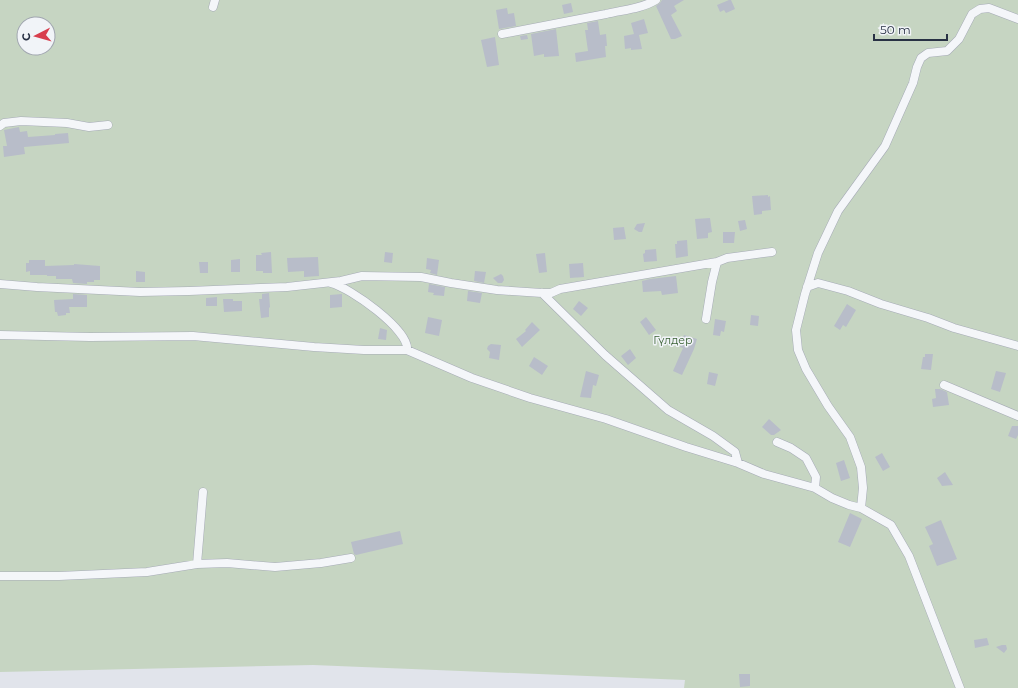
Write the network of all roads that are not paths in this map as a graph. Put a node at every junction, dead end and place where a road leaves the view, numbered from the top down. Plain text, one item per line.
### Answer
1 (656, 0) edge
2 (1018, 19) edge
3 (502, 34) dead end
4 (108, 125) dead end
5 (0, 126) edge
6 (772, 252) dead end
7 (717, 262) junction
8 (328, 283) junction
9 (0, 284) edge
10 (807, 287) junction
11 (542, 293) junction
12 (706, 319) dead end
13 (0, 335) edge
14 (1018, 346) edge
15 (407, 350) junction
16 (944, 384) dead end
17 (1018, 416) edge
18 (777, 442) dead end
19 (738, 463) junction
20 (815, 488) junction
21 (202, 492) dead end
22 (861, 508) junction
23 (351, 558) dead end
24 (197, 564) junction
25 (0, 576) edge
26 (960, 688) edge

1 - 3 street
2 - 10 street
4 - 5 street
6 - 7 street
7 - 11 street
7 - 12 street
8 - 9 street
8 - 11 street
8 - 15 street
10 - 14 street
10 - 22 street
11 - 19 street
13 - 15 street
15 - 19 street
16 - 17 street
18 - 20 street
19 - 20 street
20 - 22 street
21 - 24 street
22 - 26 street
23 - 24 street
24 - 25 street

